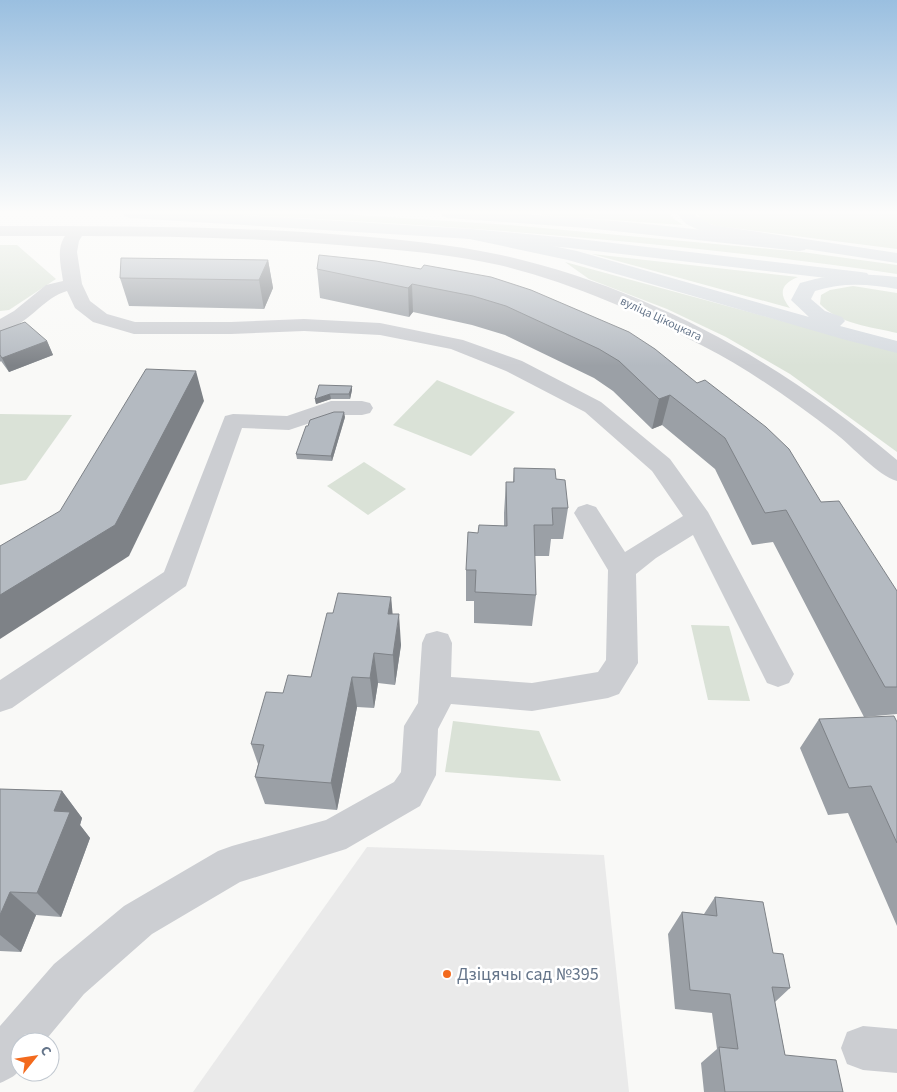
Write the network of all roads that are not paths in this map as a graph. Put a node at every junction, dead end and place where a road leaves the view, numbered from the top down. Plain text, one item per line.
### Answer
1 (70, 264) edge
2 (513, 264) edge
3 (603, 264) edge
4 (750, 264) edge
5 (861, 277) junction
6 (897, 283) edge
7 (73, 284) junction
8 (0, 327) edge
9 (897, 337) edge
10 (897, 347) edge
11 (362, 408) dead end
12 (897, 473) edge
13 (587, 513) dead end
14 (699, 519) junction
15 (622, 570) junction
16 (437, 643) dead end
17 (778, 674) dead end
18 (434, 688) junction
19 (0, 698) edge
20 (0, 1060) edge

1 - 7 street
2 - 12 street, вуліца Цікоцкага
3 - 10 main road
4 - 5 main road
5 - 6 main road
5 - 9 main road
7 - 8 street
7 - 14 street
11 - 19 street
13 - 15 street
14 - 15 street
14 - 17 street
15 - 18 street
16 - 18 street
18 - 20 street

